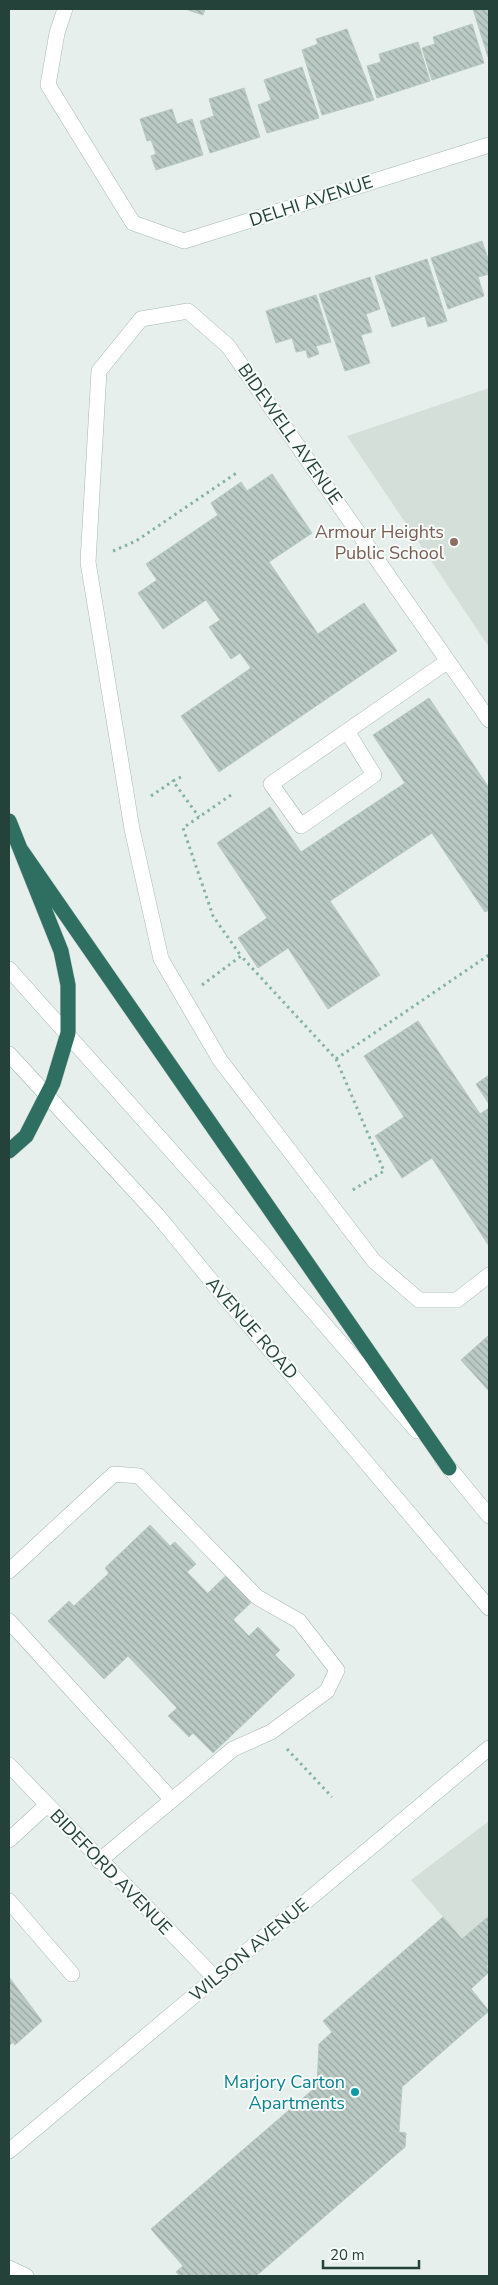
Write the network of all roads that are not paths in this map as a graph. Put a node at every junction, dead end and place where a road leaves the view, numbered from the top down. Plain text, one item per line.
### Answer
1 (65, 9) edge
2 (489, 144) edge
3 (448, 661) junction
4 (489, 720) edge
5 (347, 731) junction
6 (9, 821) edge
7 (21, 850) junction
8 (9, 969) edge
9 (68, 1034) junction
10 (9, 1054) edge
11 (46, 1097) junction
12 (9, 1151) edge
13 (489, 1275) edge
14 (450, 1468) junction
15 (489, 1516) edge
16 (9, 1571) edge
17 (489, 1608) edge
18 (9, 1621) edge
19 (489, 1748) edge
20 (9, 1765) edge
21 (172, 1800) junction
22 (47, 1805) junction
23 (9, 1840) edge
24 (100, 1860) junction
25 (9, 1901) edge
26 (72, 1974) dead end
27 (215, 1978) junction
28 (9, 2151) edge
29 (9, 2268) edge
30 (26, 2276) edge

1 - 2 main road, DELHI AVENUE
3 - 4 main road, BIDEWELL AVENUE
3 - 5 main road
3 - 13 main road, BIDEWELL AVENUE
5 - 5 main road
6 - 7 highway
7 - 9 highway
7 - 14 highway
8 - 9 main road
9 - 11 highway
9 - 14 main road
10 - 11 main road, AVENUE ROAD
11 - 12 highway
11 - 17 main road, AVENUE ROAD
14 - 15 main road
16 - 21 main road
18 - 21 main road
19 - 27 main road, WILSON AVENUE
20 - 22 main road, BIDEFORD AVENUE
21 - 24 main road
22 - 23 main road
22 - 24 main road, BIDEFORD AVENUE
24 - 27 main road, BIDEFORD AVENUE
25 - 26 main road
27 - 28 main road, WILSON AVENUE
29 - 30 main road

